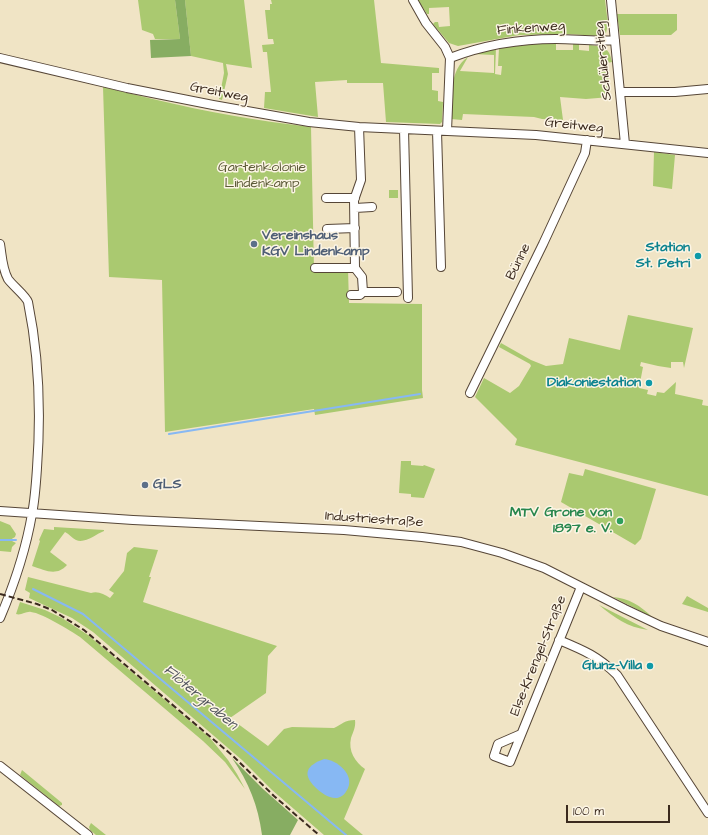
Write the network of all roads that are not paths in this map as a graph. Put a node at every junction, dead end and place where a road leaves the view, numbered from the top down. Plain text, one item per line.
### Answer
1 (413, 0) edge
2 (611, 0) edge
3 (615, 40) junction
4 (0, 58) edge
5 (450, 58) junction
6 (708, 89) edge
7 (620, 92) junction
8 (359, 127) junction
9 (404, 129) junction
10 (437, 131) junction
11 (447, 131) junction
12 (588, 140) junction
13 (625, 144) junction
14 (708, 153) edge
15 (326, 198) dead end
16 (355, 198) junction
17 (355, 208) junction
18 (372, 208) dead end
19 (355, 228) junction
20 (327, 229) dead end
21 (0, 244) edge
22 (315, 268) dead end
23 (355, 268) junction
24 (441, 268) dead end
25 (362, 292) junction
26 (397, 292) dead end
27 (351, 295) dead end
28 (408, 298) dead end
29 (470, 393) dead end
30 (0, 511) edge
31 (32, 513) junction
32 (581, 587) junction
33 (0, 618) edge
34 (694, 636) junction
35 (708, 638) edge
36 (559, 640) junction
37 (708, 642) edge
38 (521, 734) dead end
39 (0, 766) edge
40 (708, 812) edge
41 (88, 835) edge

1 - 5 street
2 - 3 street, Schülerstieg
3 - 5 street, Finkenweg
3 - 7 street, Schülerstieg
4 - 8 street, Greitweg
5 - 11 street
6 - 7 street
7 - 13 street, Schülerstieg
8 - 9 street, Greitweg
8 - 16 street
9 - 10 street, Greitweg
9 - 28 street
10 - 11 street, Greitweg
10 - 24 street
11 - 12 street, Greitweg
12 - 13 street, Greitweg
12 - 29 street, Bünne
13 - 14 street, Greitweg
15 - 16 street
16 - 17 street
17 - 18 street
17 - 19 street
19 - 20 street
19 - 23 street
21 - 31 street
22 - 23 street
23 - 25 street
25 - 26 street
25 - 27 street
30 - 31 street, Industriestraße
31 - 32 street, Industriestraße
31 - 33 street
32 - 34 street, Industriestraße
32 - 36 street, Else-Krengel-Straße
34 - 35 street, Industriestraße
34 - 37 street, Industriestraße
36 - 38 street, Else-Krengel-Straße
36 - 40 street
39 - 41 street

